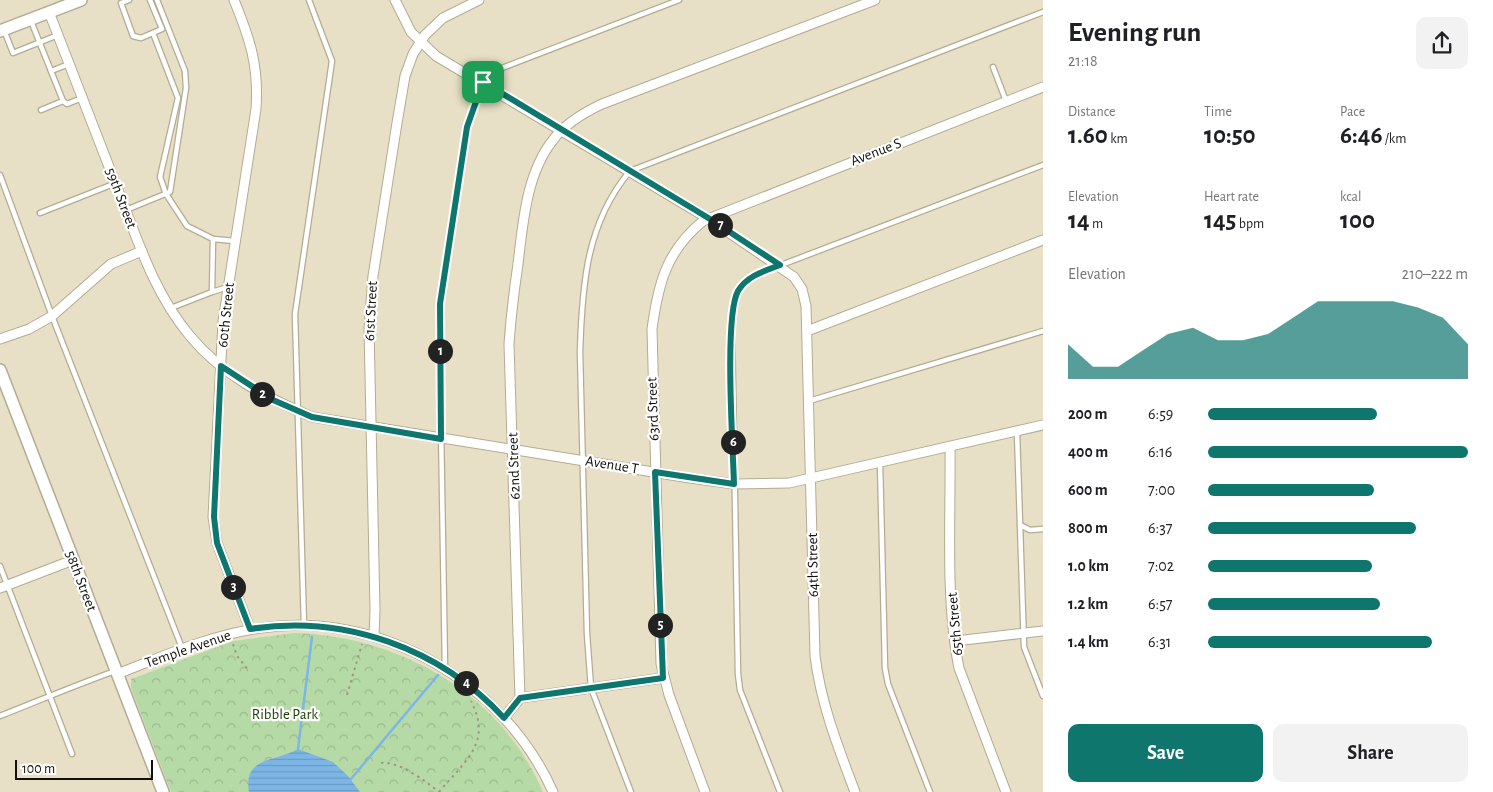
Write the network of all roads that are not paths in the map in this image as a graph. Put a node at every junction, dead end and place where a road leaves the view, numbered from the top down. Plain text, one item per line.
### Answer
1 (81, 0) edge
2 (128, 0) edge
3 (150, 0) edge
4 (157, 0) edge
5 (234, 0) edge
6 (309, 0) edge
7 (395, 0) edge
8 (479, 0) edge
9 (679, 0) edge
10 (875, 0) edge
11 (61, 4) edge
12 (49, 12) junction
13 (1043, 12) edge
14 (160, 16) junction
15 (30, 19) junction
16 (1, 27) edge
17 (153, 33) junction
18 (58, 35) junction
19 (39, 42) junction
20 (420, 43) junction
21 (69, 64) junction
22 (993, 67) dead end
23 (51, 71) junction
24 (483, 82) junction
25 (1043, 87) edge
26 (82, 98) junction
27 (1006, 101) junction
28 (63, 102) junction
29 (41, 110) dead end
30 (562, 130) junction
31 (1043, 165) edge
32 (630, 171) junction
33 (0, 175) edge
34 (116, 184) junction
35 (166, 194) junction
36 (126, 210) junction
37 (40, 213) dead end
38 (710, 219) junction
39 (213, 239) junction
40 (1043, 240) edge
41 (235, 242) junction
42 (142, 251) junction
43 (780, 265) junction
44 (228, 287) junction
45 (212, 292) junction
46 (170, 308) junction
47 (52, 316) junction
48 (807, 331) junction
49 (1043, 331) edge
50 (0, 339) edge
51 (221, 366) junction
52 (0, 370) edge
53 (809, 401) junction
54 (298, 411) junction
55 (1043, 425) edge
56 (371, 427) junction
57 (1017, 431) junction
58 (441, 439) junction
59 (950, 447) junction
60 (514, 450) junction
61 (584, 461) junction
62 (880, 463) junction
63 (655, 472) junction
64 (811, 478) junction
65 (734, 484) junction
66 (1020, 525) junction
67 (1043, 529) edge
68 (73, 560) junction
69 (0, 566) edge
70 (4, 586) edge
71 (304, 626) junction
72 (250, 629) junction
73 (1043, 631) edge
74 (1023, 634) junction
75 (374, 636) junction
76 (955, 641) junction
77 (182, 648) junction
78 (445, 668) junction
79 (117, 672) junction
80 (663, 678) junction
81 (591, 688) junction
82 (50, 694) junction
83 (1043, 696) edge
84 (520, 698) junction
85 (0, 716) edge
86 (504, 718) junction
87 (72, 754) dead end
88 (163, 792) edge
89 (553, 792) edge
90 (631, 792) edge
91 (705, 792) edge
92 (780, 792) edge
93 (855, 792) edge
94 (930, 792) edge
95 (1006, 792) edge

1 - 11 street
2 - 17 lane
3 - 14 lane
4 - 14 lane
5 - 41 street, 60th Street
6 - 54 lane
7 - 20 street
8 - 20 street, 61st Street
9 - 24 lane
10 - 30 street, 62nd Street
11 - 12 street
12 - 15 street
12 - 18 street, 59th Street
13 - 32 lane
14 - 17 lane
14 - 35 lane
15 - 16 street
15 - 19 lane
16 - 19 lane
17 - 35 lane
18 - 19 lane
18 - 21 street, 59th Street
19 - 23 lane
20 - 24 street, 64th Street
20 - 56 street, 61st Street
21 - 23 lane
21 - 26 street, 59th Street
22 - 27 lane
23 - 28 lane
24 - 30 street, 64th Street
24 - 58 lane
25 - 27 street, Avenue S
26 - 28 lane
26 - 34 street, 59th Street
27 - 38 street, Avenue S
28 - 29 lane
30 - 32 street, 64th Street
30 - 60 street, 62nd Street
31 - 43 lane
32 - 38 street, 64th Street
32 - 61 lane
33 - 47 lane
34 - 36 street, 59th Street
34 - 37 lane
35 - 36 lane
35 - 39 lane
36 - 42 street, 59th Street
38 - 43 street, 64th Street
38 - 63 street, 63rd Street
39 - 41 lane
39 - 45 lane
40 - 48 street
41 - 44 street, 60th Street
42 - 46 street, 59th Street
42 - 47 street
43 - 48 street, 64th Street
43 - 65 lane
44 - 45 lane
44 - 51 street, 60th Street
45 - 46 lane
46 - 51 street, 59th Street
47 - 50 street
47 - 77 lane
48 - 53 street, 64th Street
49 - 53 lane
51 - 54 street, Avenue T
51 - 72 street, 60th Street
52 - 68 street, 58th Street
53 - 64 street, 64th Street
54 - 56 street, Avenue T
54 - 71 lane
55 - 57 street, Avenue T
56 - 58 street, Avenue T
56 - 75 street, 61st Street
57 - 59 street, Avenue T
57 - 66 lane
58 - 60 street, Avenue T
58 - 78 lane
59 - 62 street, Avenue T
59 - 76 street, 65th Street
60 - 61 street, Avenue T
60 - 84 street, 62nd Street
61 - 63 street, Avenue T
61 - 81 lane
62 - 64 street, Avenue T
62 - 94 lane
63 - 65 street, Avenue T
63 - 80 street, 63rd Street
64 - 65 street, Avenue T
64 - 93 street, 64th Street
65 - 92 lane
66 - 67 lane
66 - 74 lane
68 - 70 street
68 - 79 street, 58th Street
69 - 70 lane
70 - 82 lane
71 - 72 street, Temple Avenue
71 - 75 street, Temple Avenue
72 - 77 street, Temple Avenue
73 - 74 street
74 - 76 street
74 - 83 lane
75 - 78 street, Temple Avenue
76 - 95 street, 65th Street
77 - 79 street, Temple Avenue
78 - 86 street, Temple Avenue
79 - 82 lane
79 - 88 street, 58th Street
80 - 81 street
80 - 91 street, 63rd Street
81 - 84 street
81 - 90 lane
82 - 85 lane
82 - 87 lane
84 - 86 street
86 - 89 street

